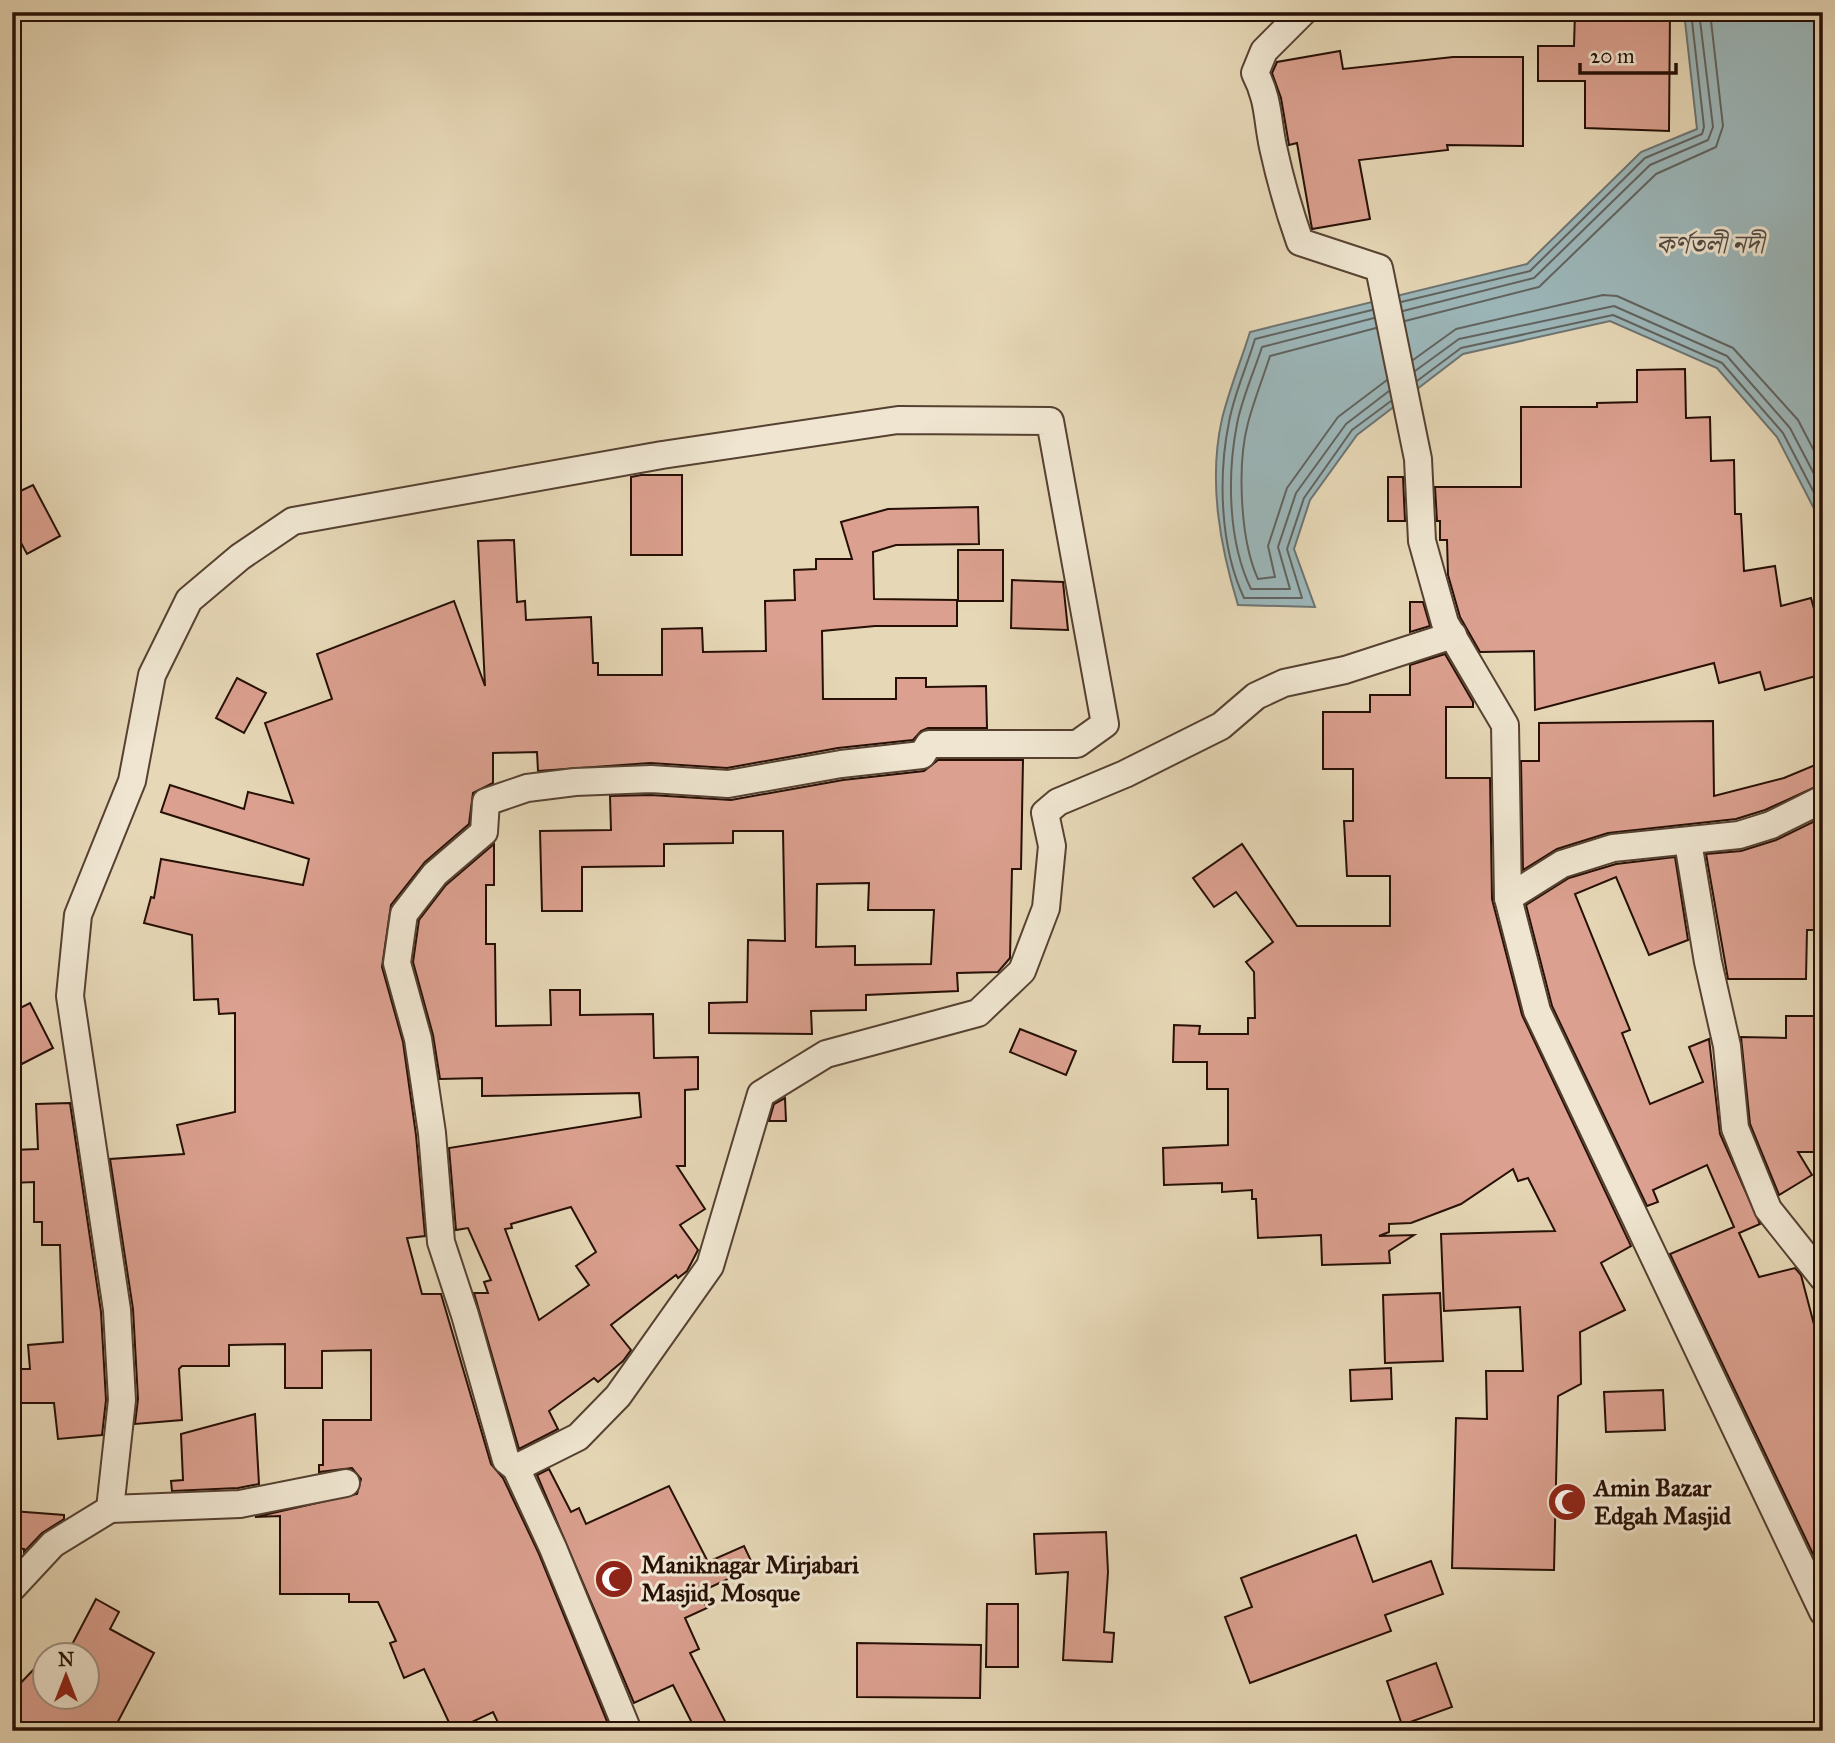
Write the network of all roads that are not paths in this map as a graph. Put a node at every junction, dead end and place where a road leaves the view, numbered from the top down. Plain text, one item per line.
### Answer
1 (1303, 12) edge
2 (1453, 635) junction
3 (1823, 799) edge
4 (1688, 842) junction
5 (1508, 898) junction
6 (1823, 1278) edge
7 (516, 1468) junction
8 (346, 1483) dead end
9 (110, 1509) junction
10 (12, 1588) edge
11 (1823, 1612) edge
12 (628, 1731) edge

1 - 2 street
2 - 5 street
2 - 7 street
3 - 4 street
4 - 5 street
4 - 6 street
5 - 11 street
7 - 9 street
7 - 12 street
8 - 9 street
9 - 10 street

